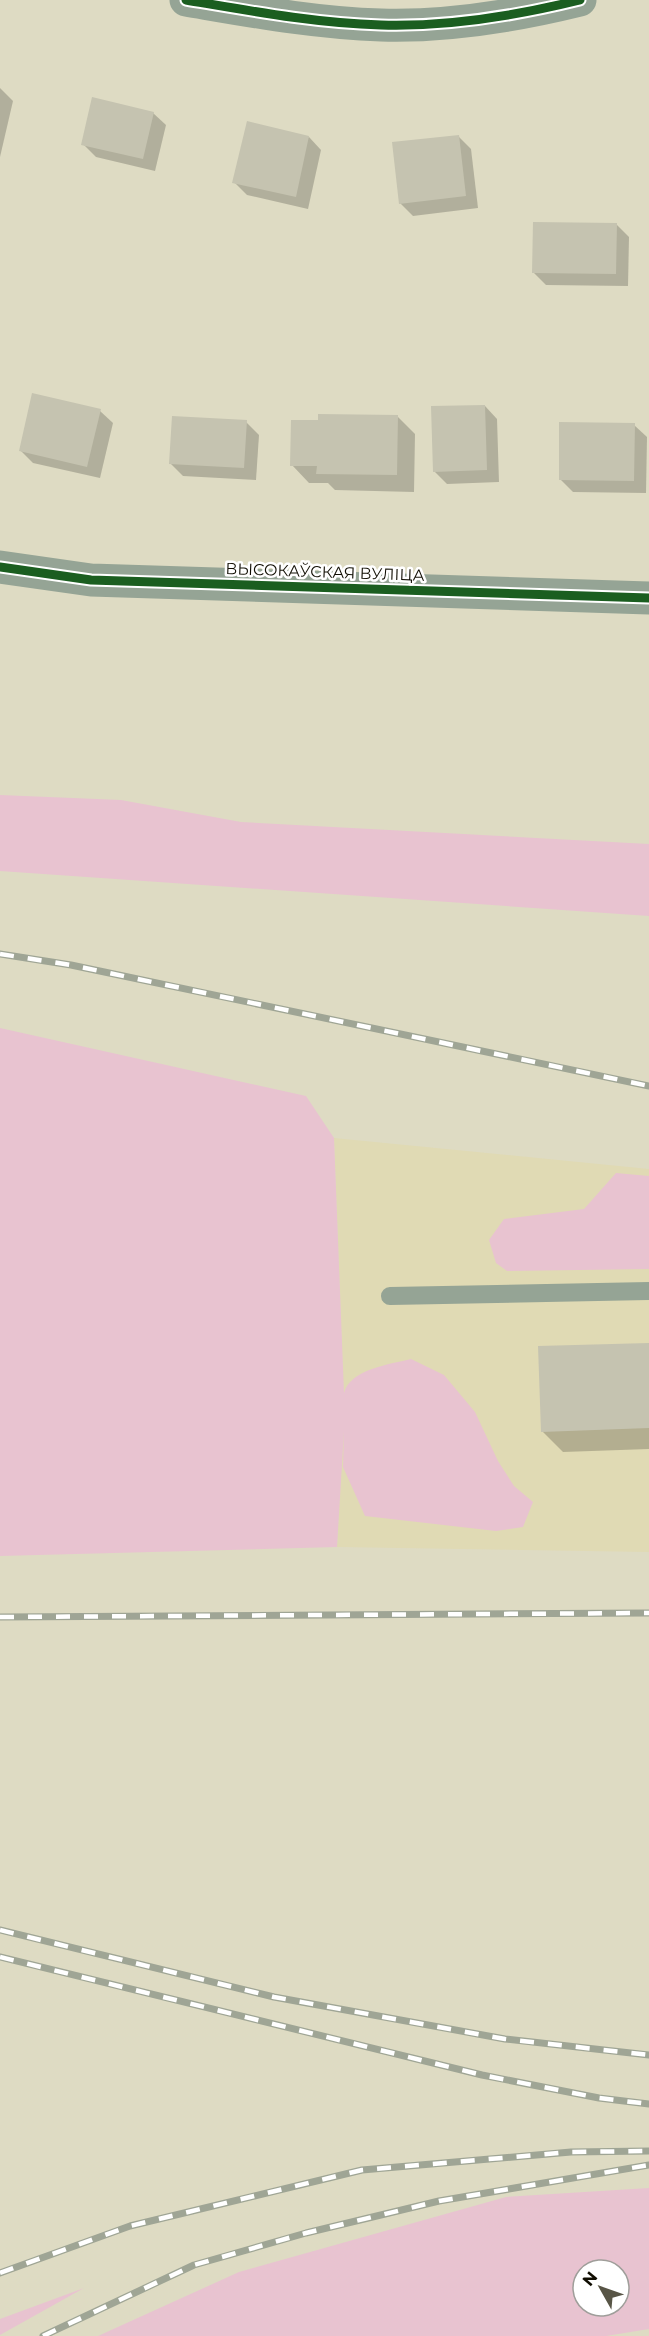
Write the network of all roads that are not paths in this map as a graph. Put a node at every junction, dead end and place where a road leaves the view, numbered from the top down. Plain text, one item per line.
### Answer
1 (186, 0) edge
2 (580, 0) edge
3 (0, 567) edge
4 (649, 598) edge
5 (649, 1291) edge
6 (390, 1296) dead end

1 - 2 street
3 - 4 street, ВЫСОКАЎСКАЯ ВУЛІЦА
5 - 6 lane

